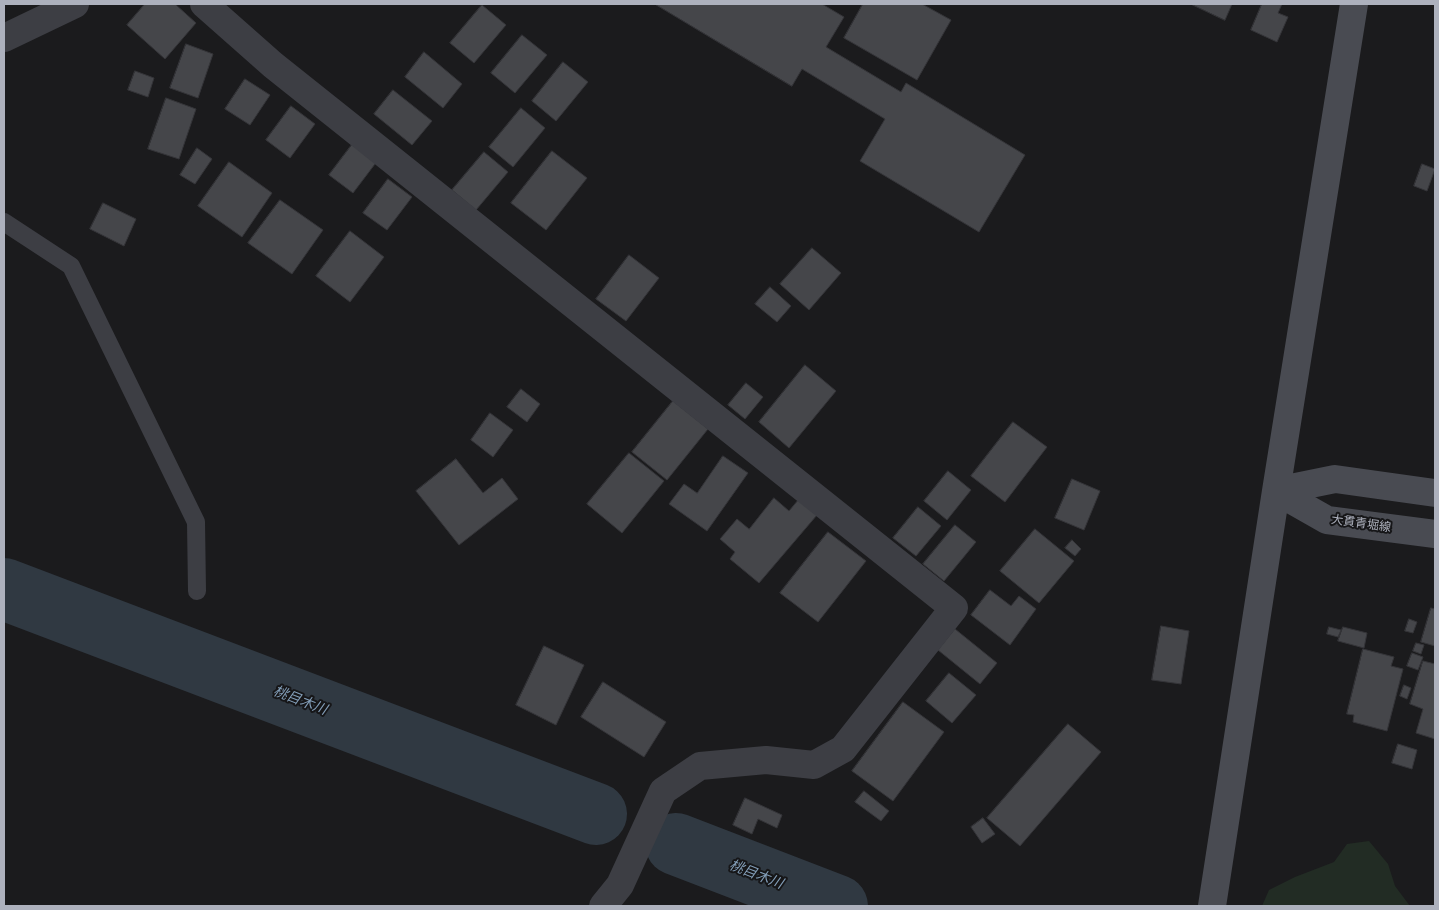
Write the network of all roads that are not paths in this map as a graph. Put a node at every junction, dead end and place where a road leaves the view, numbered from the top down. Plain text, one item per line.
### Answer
1 (75, 4) edge
2 (204, 4) edge
3 (1354, 4) edge
4 (4, 38) edge
5 (4, 222) edge
6 (1276, 491) junction
7 (1435, 493) edge
8 (1435, 534) edge
9 (197, 591) dead end
10 (603, 906) edge
11 (1212, 906) edge

1 - 4 street
2 - 10 street
3 - 6 street
5 - 9 lane
6 - 7 street
6 - 8 street, 大貫青堀線
6 - 11 street

